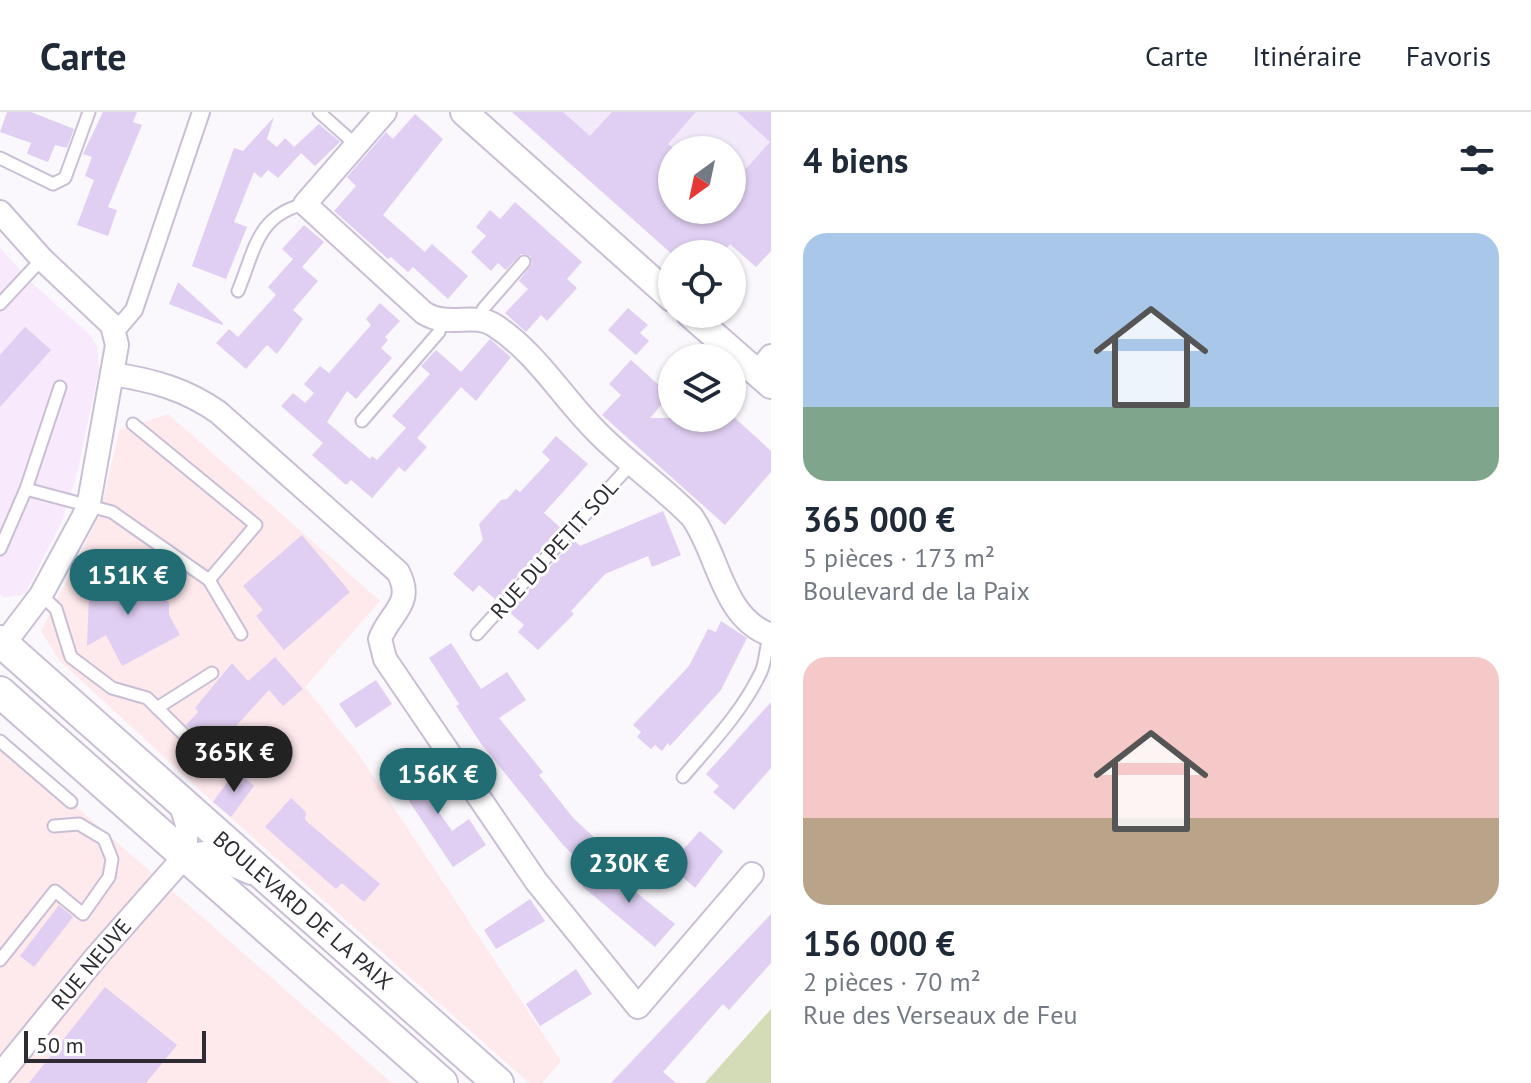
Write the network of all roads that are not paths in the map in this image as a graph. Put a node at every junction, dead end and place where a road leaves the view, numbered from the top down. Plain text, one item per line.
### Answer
1 (89, 112) edge
2 (201, 112) edge
3 (319, 112) edge
4 (385, 112) edge
5 (464, 112) edge
6 (356, 145) junction
7 (0, 158) edge
8 (305, 204) junction
9 (0, 212) edge
10 (42, 259) junction
11 (524, 262) dead end
12 (658, 285) edge
13 (238, 291) dead end
14 (0, 304) edge
15 (480, 321) junction
16 (442, 322) junction
17 (709, 328) edge
18 (115, 332) junction
19 (766, 371) edge
20 (112, 374) junction
21 (60, 387) dead end
22 (362, 421) dead end
23 (133, 424) dead end
24 (632, 463) junction
25 (26, 489) junction
26 (88, 508) junction
27 (0, 549) edge
28 (209, 580) junction
29 (41, 595) junction
30 (241, 634) dead end
31 (477, 634) dead end
32 (771, 635) edge
33 (1, 645) edge
34 (212, 673) dead end
35 (0, 692) edge
36 (157, 708) junction
37 (0, 741) edge
38 (221, 771) dead end
39 (683, 777) dead end
40 (71, 802) dead end
41 (180, 802) junction
42 (54, 826) dead end
43 (185, 856) junction
44 (752, 874) dead end
45 (270, 881) junction
46 (0, 960) edge
47 (0, 1075) edge
48 (442, 1083) edge
49 (498, 1083) edge

1 - 7 lane
2 - 18 street
3 - 6 lane
4 - 6 street
5 - 12 street
6 - 8 street
8 - 13 lane
8 - 16 street
9 - 10 street
10 - 14 lane
10 - 18 street
11 - 15 lane
15 - 16 street
15 - 24 street, RUE DU PETIT SOL
16 - 22 lane
17 - 19 street
18 - 20 street
20 - 26 street
20 - 44 street
21 - 25 lane
23 - 28 lane
24 - 31 lane, RUE DU PETIT SOL
24 - 32 street, RUE DU PETIT SOL
25 - 26 lane
25 - 27 lane
26 - 28 lane
26 - 29 street
28 - 30 lane
29 - 33 street
29 - 36 lane
32 - 39 lane, RUE DU PETIT SOL
33 - 41 main road, BOULEVARD DE LA PAIX
34 - 36 lane
35 - 43 main road, BOULEVARD DE LA PAIX
36 - 38 lane
37 - 40 lane
41 - 43 street
41 - 45 main road, BOULEVARD DE LA PAIX
42 - 46 lane
43 - 45 street
43 - 47 street, RUE NEUVE
43 - 48 main road, BOULEVARD DE LA PAIX
45 - 49 main road, BOULEVARD DE LA PAIX

